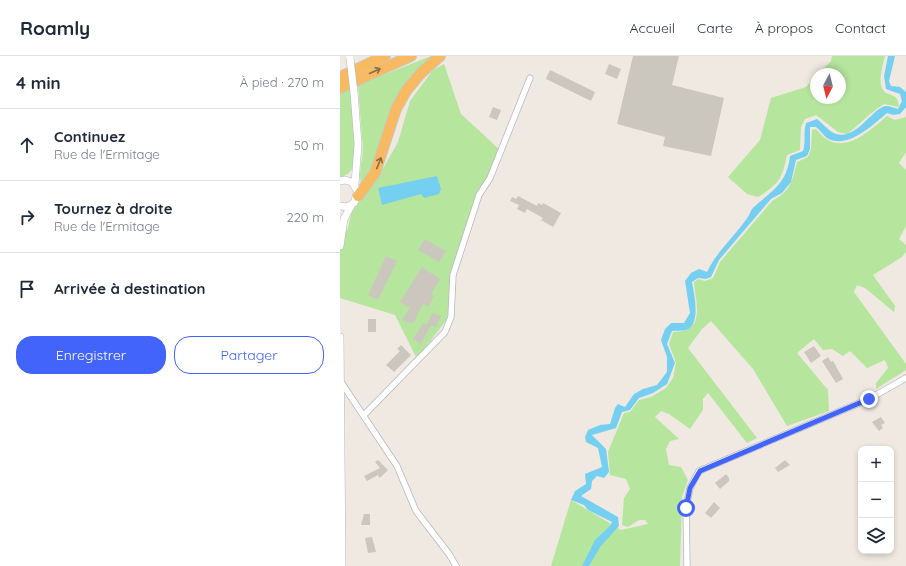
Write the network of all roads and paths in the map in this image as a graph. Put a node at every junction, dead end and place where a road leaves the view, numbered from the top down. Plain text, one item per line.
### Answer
1 (385, 56) edge
2 (411, 56) edge
3 (440, 56) edge
4 (350, 57) edge
5 (340, 77) edge
6 (530, 78) dead end
7 (340, 88) edge
8 (356, 166) junction
9 (342, 181) edge
10 (355, 184) junction
11 (358, 196) junction
12 (340, 206) edge
13 (351, 206) junction
14 (344, 220) junction
15 (340, 246) edge
16 (340, 337) edge
17 (340, 369) edge
18 (906, 378) edge
19 (341, 382) edge
20 (364, 415) junction
21 (342, 566) edge
22 (456, 566) edge
23 (686, 566) edge

1 - 5 highway
7 -> 2 highway
11 -> 3 highway
4 - 8 street, bridge
6 - 20 street
8 - 9 street
8 - 10 street
9 - 10 street
10 - 11 street
11 - 13 street
12 - 13 street
12 - 14 street
13 - 14 street
14 - 15 street
16 - 17 street
17 - 19 street
18 - 23 street
19 - 20 street
19 - 21 street
20 - 22 street

